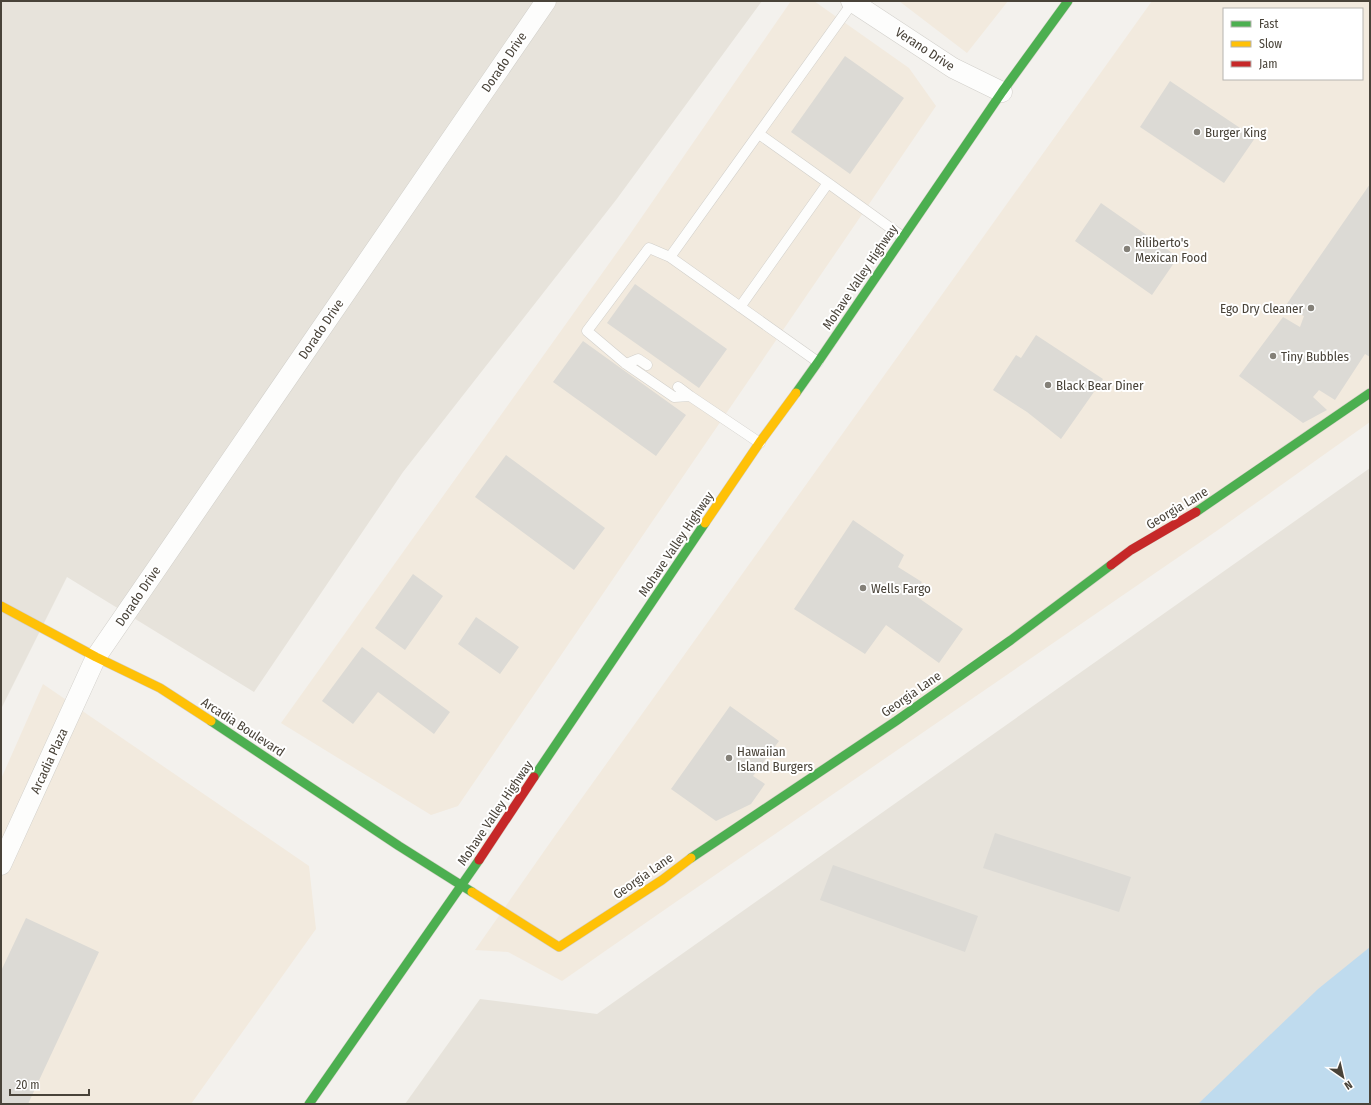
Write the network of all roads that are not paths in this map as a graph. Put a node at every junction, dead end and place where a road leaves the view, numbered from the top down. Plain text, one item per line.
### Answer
1 (546, 1) edge
2 (1068, 1) edge
3 (852, 2) edge
4 (1002, 92) junction
5 (759, 134) junction
6 (828, 183) junction
7 (903, 237) junction
8 (670, 257) junction
9 (740, 307) junction
10 (818, 362) junction
11 (626, 364) junction
12 (647, 365) dead end
13 (678, 387) dead end
14 (1370, 393) edge
15 (690, 396) junction
16 (760, 442) junction
17 (1, 606) edge
18 (96, 656) junction
19 (1, 865) edge
20 (461, 886) junction
21 (309, 1104) edge

1 - 18 street, Dorado Drive
2 - 4 main road, Mohave Valley Highway
3 - 4 street, Verano Drive
3 - 5 lane
4 - 7 main road, Mohave Valley Highway
5 - 6 lane
5 - 8 lane
6 - 7 lane
6 - 9 lane
7 - 10 main road, Mohave Valley Highway
8 - 9 lane
8 - 11 lane
9 - 10 lane
10 - 16 main road, Mohave Valley Highway
11 - 12 lane
11 - 15 lane
13 - 15 lane
14 - 20 main road, Georgia Lane
15 - 16 lane
16 - 20 main road, Mohave Valley Highway
17 - 18 main road, Arcadia Boulevard
18 - 19 street, Arcadia Plaza
18 - 20 main road, Arcadia Boulevard
20 - 21 main road, Mohave Valley Highway

